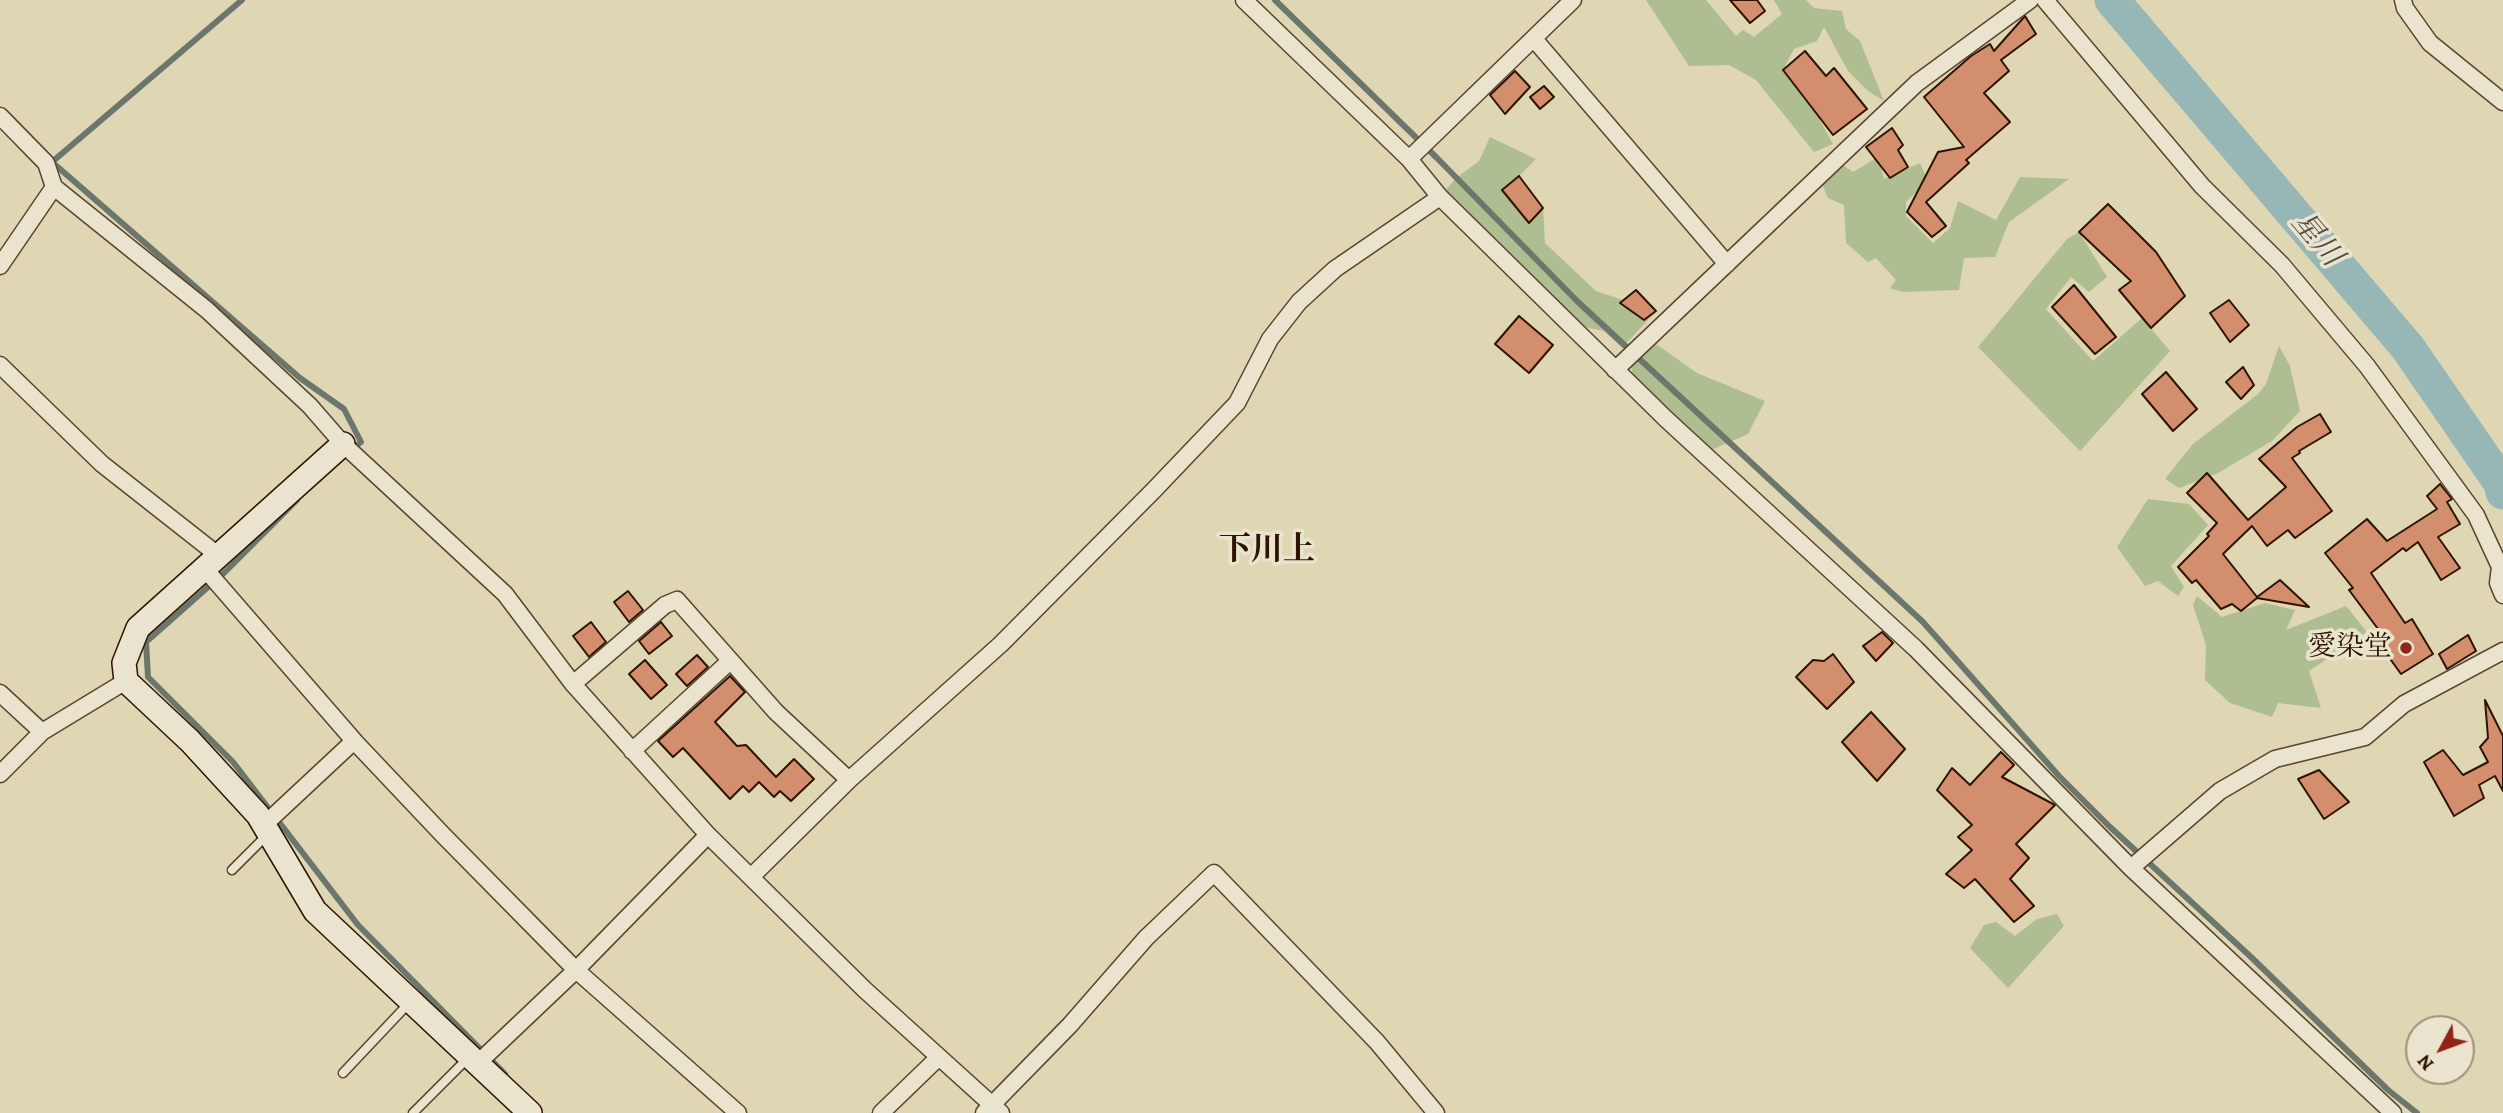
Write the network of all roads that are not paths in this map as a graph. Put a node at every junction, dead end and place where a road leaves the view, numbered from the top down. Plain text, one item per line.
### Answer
1 (1244, 0) edge
2 (1573, 0) edge
3 (2030, 0) edge
4 (2045, 0) edge
5 (2403, 0) edge
6 (1534, 39) junction
7 (2503, 102) edge
8 (0, 116) edge
9 (1409, 159) junction
10 (54, 187) junction
11 (1440, 197) junction
12 (1727, 264) junction
13 (0, 266) edge
14 (0, 365) edge
15 (1615, 370) junction
16 (342, 444) junction
17 (212, 563) junction
18 (2503, 594) edge
19 (2503, 651) edge
20 (730, 661) junction
21 (126, 681) junction
22 (573, 684) junction
23 (0, 693) edge
24 (42, 732) junction
25 (354, 741) junction
26 (632, 751) junction
27 (0, 774) edge
28 (849, 780) junction
29 (267, 829) junction
30 (708, 835) junction
31 (2131, 868) junction
32 (232, 870) dead end
33 (752, 876) junction
34 (576, 970) junction
35 (411, 1001) junction
36 (939, 1057) junction
37 (474, 1060) junction
38 (343, 1073) dead end
39 (521, 1110) edge
40 (992, 1110) edge
41 (413, 1113) edge
42 (738, 1113) edge
43 (881, 1113) edge
44 (1436, 1113) edge
45 (2393, 1113) edge

1 - 9 street
2 - 6 street
3 - 12 street
4 - 18 street
5 - 7 street
6 - 9 street
6 - 12 street
8 - 10 street
9 - 11 street
10 - 13 street
10 - 16 street
11 - 15 street
11 - 28 street
12 - 15 street
14 - 17 street
15 - 31 street
16 - 17 street
16 - 22 street
17 - 21 street
17 - 25 street
19 - 31 street
20 - 22 street
20 - 26 street
20 - 28 street
21 - 24 street
21 - 29 street
22 - 26 street
23 - 24 street
24 - 27 street
25 - 29 street
25 - 34 street
26 - 30 street
28 - 33 street
29 - 32 lane
29 - 35 street
30 - 33 street
30 - 34 street
31 - 45 street
33 - 36 street
34 - 37 street
34 - 42 street
35 - 37 street
35 - 38 lane
36 - 40 street
36 - 43 street
37 - 39 street
37 - 41 lane
40 - 44 street

